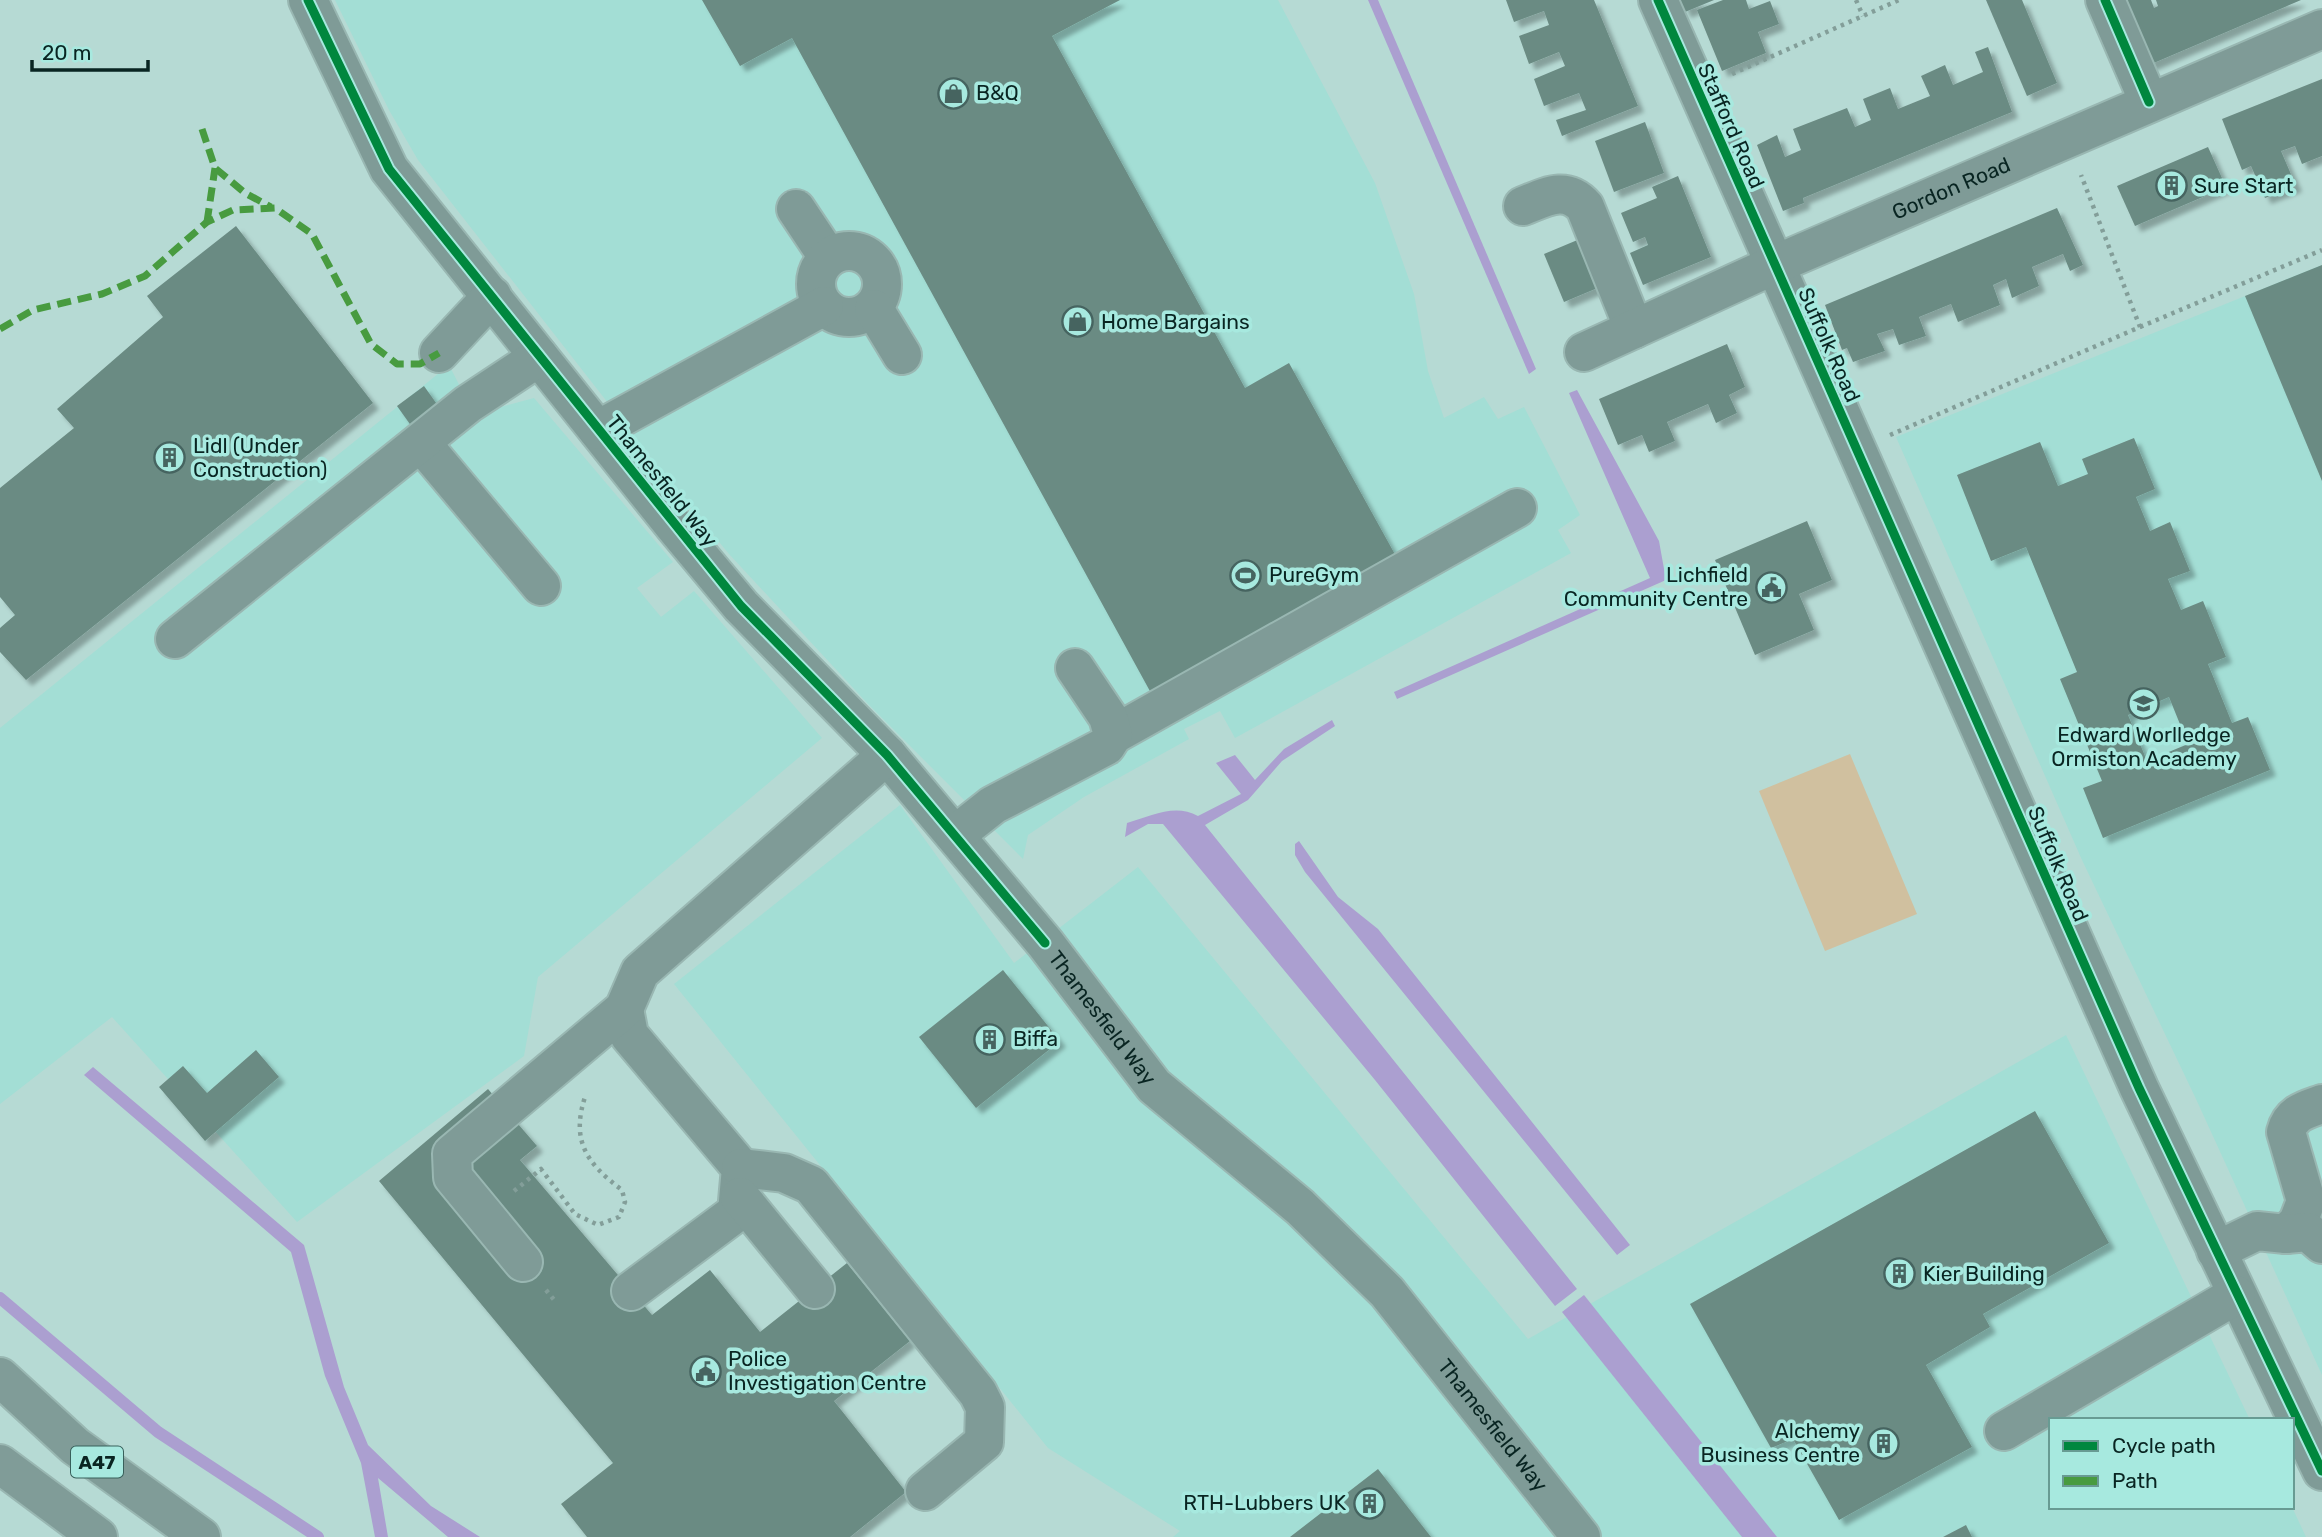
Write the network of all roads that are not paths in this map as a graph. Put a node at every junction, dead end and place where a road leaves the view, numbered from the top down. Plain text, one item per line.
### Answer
1 (308, 0) edge
2 (1658, 0) edge
3 (2105, 0) edge
4 (2322, 29) edge
5 (2149, 102) junction
6 (1523, 206) dead end
7 (796, 209) dead end
8 (828, 257) junction
9 (1774, 265) junction
10 (492, 296) junction
11 (824, 306) junction
12 (874, 309) junction
13 (1634, 329) junction
14 (1584, 352) dead end
15 (439, 353) dead end
16 (902, 355) dead end
17 (539, 357) junction
18 (598, 430) junction
19 (422, 444) junction
20 (1517, 508) dead end
21 (541, 586) dead end
22 (175, 639) dead end
23 (1075, 668) dead end
24 (1113, 735) junction
25 (887, 755) junction
26 (955, 835) junction
27 (624, 1009) junction
28 (2322, 1104) edge
29 (741, 1182) junction
30 (2304, 1239) edge
31 (2216, 1251) junction
32 (523, 1262) dead end
33 (815, 1289) dead end
34 (631, 1291) dead end
35 (2236, 1295) junction
36 (0, 1377) edge
37 (2004, 1431) dead end
38 (0, 1464) edge
39 (2322, 1471) edge
40 (925, 1491) dead end
41 (98, 1537) edge
42 (201, 1537) edge
43 (1581, 1537) edge

1 - 10 street, Thamesfield Way
2 - 9 street, Stafford Road
3 - 5 street
4 - 5 street, Gordon Road
5 - 9 street, Gordon Road
6 - 13 street
7 - 8 street
8 - 11 street
8 - 12 street
9 - 13 street, Gordon Road
9 - 31 street, Suffolk Road
10 - 15 street
10 - 17 street, Thamesfield Way
11 - 12 street
11 - 18 street
12 - 16 street
13 - 14 street, Gordon Road
17 - 18 street, Thamesfield Way
17 - 19 street
18 - 25 street, Thamesfield Way
19 - 21 street
19 - 22 street
20 - 24 street
23 - 24 street
24 - 26 street
25 - 26 street, Thamesfield Way
25 - 27 street
26 - 43 street, Thamesfield Way
27 - 29 street
27 - 32 street
28 - 30 street
29 - 33 street
29 - 34 street
29 - 40 street
30 - 31 street
31 - 35 street, Suffolk Road
35 - 37 street
35 - 39 street, Suffolk Road
36 - 42 highway, A47
38 - 41 highway

